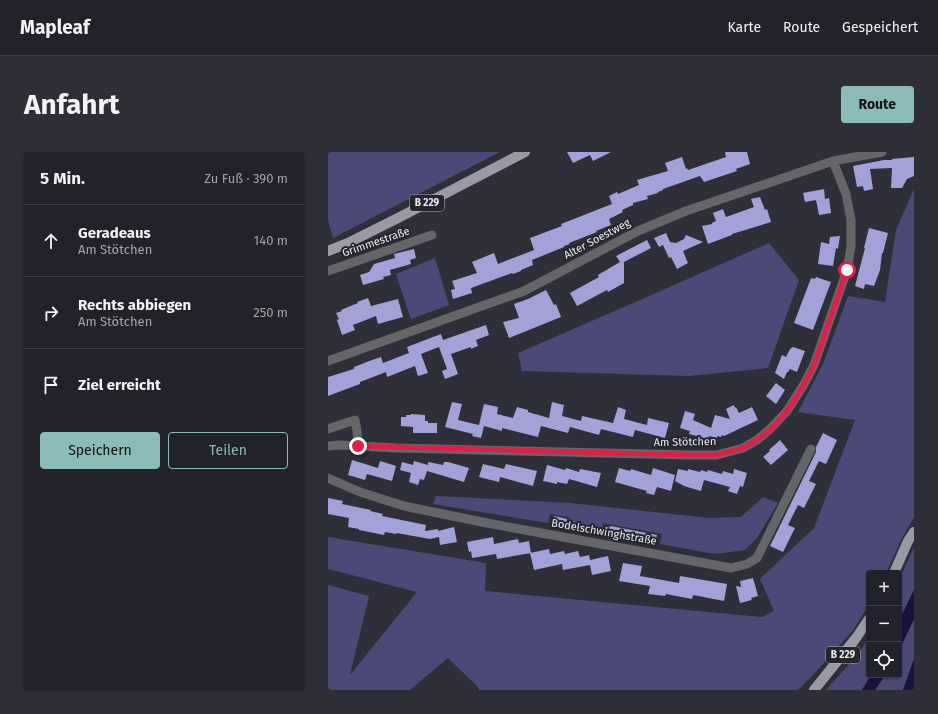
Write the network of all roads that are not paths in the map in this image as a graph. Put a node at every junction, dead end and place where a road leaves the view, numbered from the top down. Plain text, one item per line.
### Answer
1 (525, 152) edge
2 (882, 152) edge
3 (834, 162) junction
4 (432, 235) dead end
5 (328, 251) edge
6 (328, 271) edge
7 (328, 361) edge
8 (328, 429) edge
9 (328, 446) edge
10 (358, 446) junction
11 (811, 449) dead end
12 (328, 478) edge
13 (914, 532) edge
14 (895, 570) edge
15 (866, 623) edge
16 (814, 690) edge

1 - 5 main road, Grimmestraße / B 229
2 - 3 street, Alter Soestweg
3 - 7 street, Alter Soestweg
3 - 10 street, Am Stötchen
4 - 6 street, Grimmestraße
8 - 10 street
9 - 10 street, Am Stötchen
11 - 12 street, Bodelschwinghstraße
13 - 14 main road
15 - 16 main road, B 229

